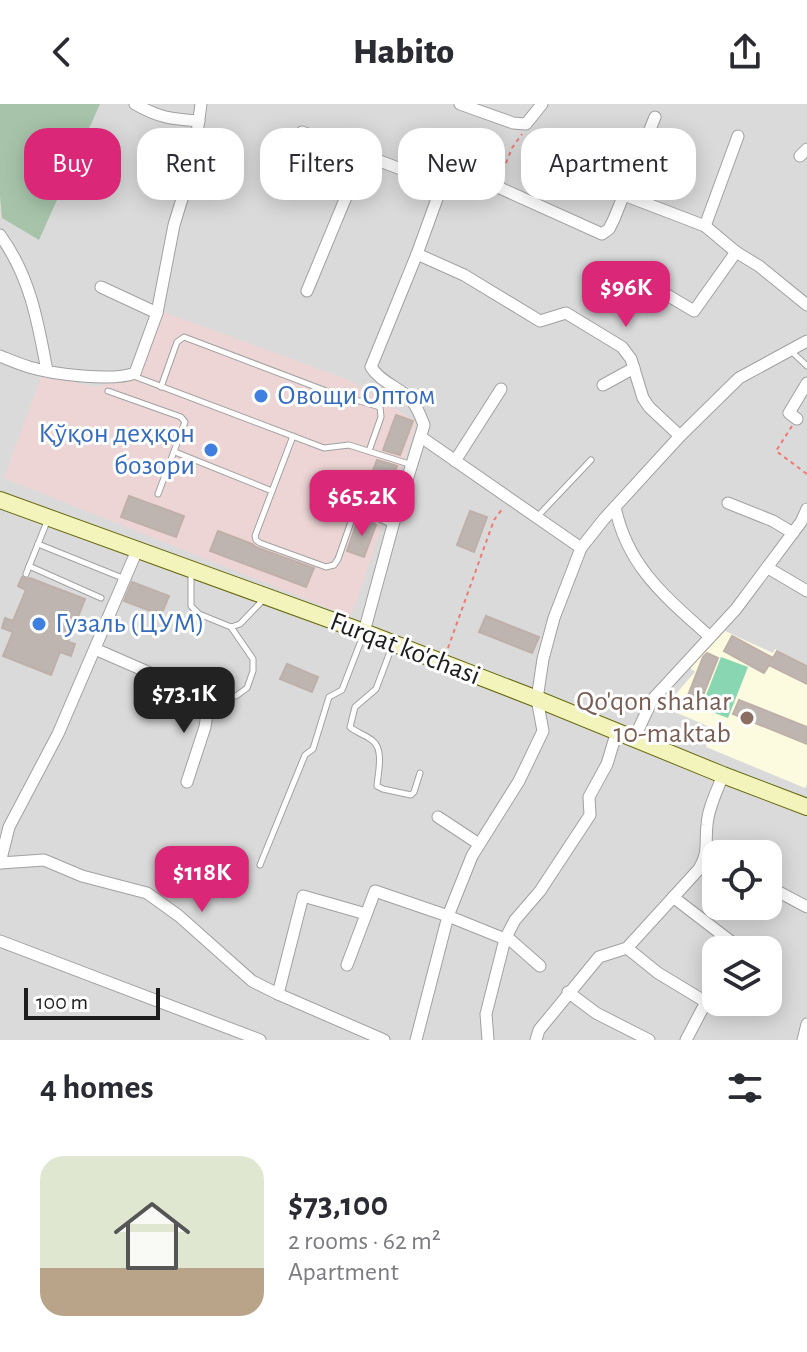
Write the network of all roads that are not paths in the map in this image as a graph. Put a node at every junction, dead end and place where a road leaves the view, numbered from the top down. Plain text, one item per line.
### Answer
1 (135, 104) edge
2 (201, 104) edge
3 (460, 104) edge
4 (542, 104) edge
5 (655, 117) dead end
6 (199, 121) junction
7 (651, 128) edge
8 (738, 136) dead end
9 (345, 200) edge
10 (437, 200) edge
11 (528, 200) edge
12 (622, 200) edge
13 (637, 200) edge
14 (705, 226) junction
15 (0, 235) edge
16 (736, 252) junction
17 (417, 254) junction
18 (101, 287) dead end
19 (657, 289) dead end
20 (307, 291) dead end
21 (807, 305) edge
22 (157, 313) junction
23 (807, 341) edge
24 (790, 350) junction
25 (0, 356) edge
26 (807, 366) edge
27 (634, 368) junction
28 (47, 371) junction
29 (130, 375) junction
30 (807, 383) edge
31 (603, 385) dead end
32 (161, 387) junction
33 (501, 389) dead end
34 (108, 391) dead end
35 (797, 419) road end
36 (293, 436) junction
37 (680, 436) junction
38 (421, 437) junction
39 (369, 451) junction
40 (175, 452) junction
41 (591, 460) dead end
42 (455, 461) junction
43 (412, 465) junction
44 (272, 491) junction
45 (158, 494) dead end
46 (0, 500) edge
47 (728, 503) dead end
48 (615, 507) junction
49 (807, 509) edge
50 (49, 517) junction
51 (536, 517) junction
52 (393, 525) junction
53 (793, 533) junction
54 (38, 544) junction
55 (138, 548) junction
56 (581, 548) junction
57 (29, 566) junction
58 (191, 568) junction
59 (768, 568) junction
60 (26, 574) dead end
61 (125, 579) junction
62 (807, 591) edge
63 (266, 597) junction
64 (101, 598) dead end
65 (231, 627) junction
66 (364, 632) junction
67 (710, 637) junction
68 (393, 643) junction
69 (95, 649) junction
70 (210, 695) junction
71 (537, 699) junction
72 (617, 731) junction
73 (634, 739) junction
74 (420, 773) dead end
75 (723, 775) junction
76 (187, 782) dead end
77 (807, 807) edge
78 (438, 817) dead end
79 (479, 844) junction
80 (0, 863) edge
81 (260, 865) dead end
82 (782, 894) edge
83 (673, 897) junction
84 (807, 907) edge
85 (366, 914) junction
86 (448, 916) junction
87 (724, 936) edge
88 (506, 938) junction
89 (0, 941) edge
90 (627, 948) junction
91 (347, 965) dead end
92 (540, 966) dead end
93 (568, 992) junction
94 (278, 994) junction
95 (807, 1024) edge
96 (260, 1040) edge
97 (384, 1040) edge
98 (416, 1040) edge
99 (488, 1040) edge
100 (536, 1040) edge
101 (649, 1040) edge
102 (686, 1040) edge
103 (803, 1040) edge

1 - 6 street
2 - 6 street
3 - 4 street
5 - 7 street
6 - 22 street
8 - 14 street
9 - 20 street
10 - 17 street
11 - 12 street
13 - 14 street
14 - 16 street
15 - 28 street
16 - 19 street
16 - 21 street
17 - 27 street
17 - 38 street
18 - 22 street
22 - 29 street
23 - 24 street
24 - 26 lane
24 - 37 street
25 - 28 street
27 - 31 street
27 - 37 street
28 - 29 street
29 - 32 lane
30 - 35 street
32 - 36 lane
32 - 39 lane
33 - 42 street
34 - 40 lane
36 - 39 lane
36 - 44 lane
37 - 48 street
38 - 42 street
38 - 43 street
39 - 43 lane
40 - 44 lane
40 - 45 lane
41 - 51 lane
42 - 51 street
43 - 52 street
44 - 52 lane
46 - 50 main road, Furqat ko'chasi
47 - 53 street
48 - 56 street
48 - 67 street
49 - 53 street
50 - 54 lane
50 - 55 main road, Furqat ko'chasi
51 - 56 street
52 - 66 street
53 - 59 street
54 - 57 lane
54 - 61 lane
55 - 58 main road, Furqat ko'chasi
55 - 61 street
56 - 71 street
57 - 60 lane
57 - 64 lane
58 - 63 main road, Furqat ko'chasi
58 - 65 lane
59 - 62 street
59 - 67 street
61 - 69 street
63 - 65 lane
63 - 66 main road, Furqat ko'chasi
65 - 70 lane
66 - 68 main road, Furqat ko'chasi
66 - 81 lane
67 - 73 street
68 - 71 main road, Furqat ko'chasi
68 - 74 lane
69 - 70 street
69 - 80 street
70 - 76 street
71 - 72 main road, Furqat ko'chasi
71 - 79 street
72 - 73 main road, Furqat ko'chasi
72 - 88 street
73 - 75 main road, Furqat ko'chasi
75 - 77 main road, Furqat ko'chasi
75 - 83 street
78 - 79 street
79 - 86 street
80 - 94 street
82 - 84 street
83 - 87 street
83 - 90 street
85 - 86 street
85 - 91 street
85 - 94 street
86 - 88 street
86 - 98 street
88 - 92 street
88 - 99 street
89 - 96 street
90 - 93 street
90 - 102 street
93 - 100 street
93 - 101 street
94 - 97 street
95 - 103 street

